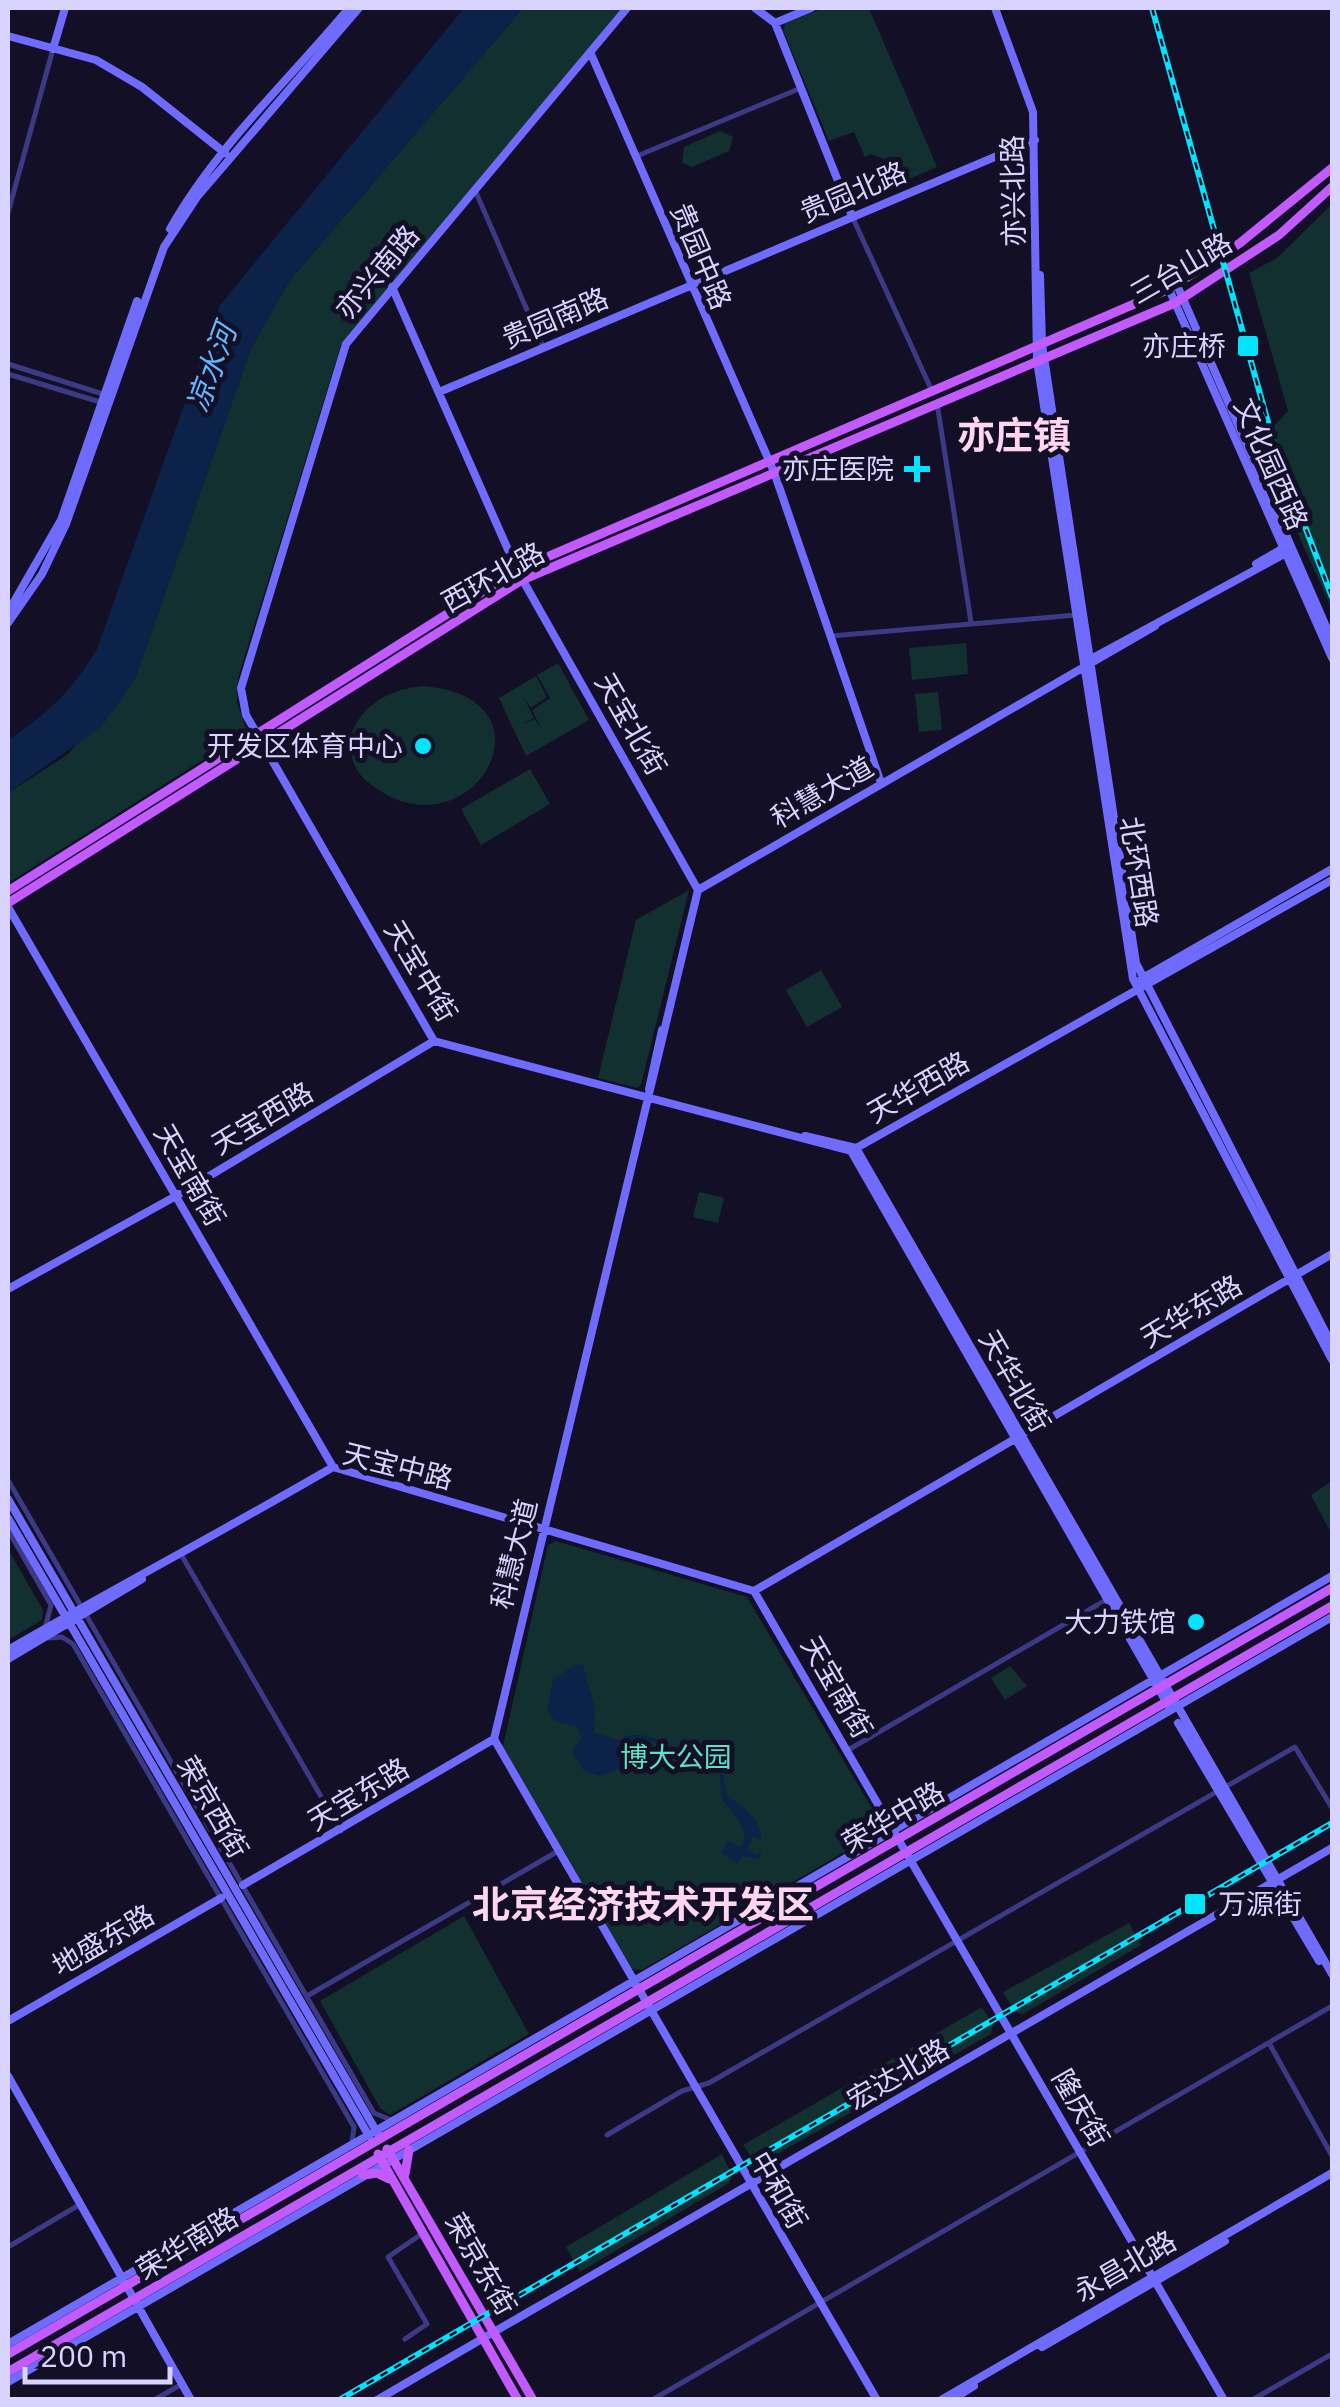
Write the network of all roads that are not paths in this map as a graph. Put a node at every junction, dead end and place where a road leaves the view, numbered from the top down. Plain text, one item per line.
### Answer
1 (65, 8) edge
2 (349, 8) edge
3 (358, 8) edge
4 (627, 8) edge
5 (754, 8) edge
6 (811, 8) edge
7 (995, 8) edge
8 (775, 23) junction
9 (8, 36) edge
10 (52, 49) junction
11 (592, 54) junction
12 (801, 88) junction
13 (1034, 140) junction
14 (227, 155) junction
15 (634, 157) junction
16 (1332, 168) edge
17 (1332, 188) edge
18 (475, 190) junction
19 (1304, 190) junction
20 (1309, 210) junction
21 (8, 213) edge
22 (852, 216) junction
23 (690, 286) junction
24 (392, 287) junction
25 (1173, 287) junction
26 (1179, 300) junction
27 (1039, 345) junction
28 (543, 347) junction
29 (1040, 359) junction
30 (8, 364) edge
31 (8, 374) edge
32 (439, 392) junction
33 (932, 392) junction
34 (104, 399) junction
35 (937, 403) junction
36 (769, 461) junction
37 (774, 472) junction
38 (1288, 549) junction
39 (517, 570) junction
40 (522, 580) junction
41 (8, 612) edge
42 (1076, 614) junction
43 (971, 622) junction
44 (8, 623) edge
45 (831, 636) junction
46 (1332, 640) edge
47 (1332, 658) edge
48 (1088, 664) junction
49 (257, 732) junction
50 (264, 744) junction
51 (882, 783) junction
52 (1332, 869) edge
53 (1332, 880) edge
54 (698, 890) junction
55 (8, 891) edge
56 (8, 905) edge
57 (1140, 984) junction
58 (434, 1041) junction
59 (648, 1099) junction
60 (853, 1150) junction
61 (176, 1196) junction
62 (1332, 1254) edge
63 (1293, 1277) junction
64 (8, 1289) edge
65 (1332, 1345) edge
66 (1332, 1360) edge
67 (1019, 1437) junction
68 (333, 1467) junction
69 (8, 1480) edge
70 (8, 1499) edge
71 (8, 1518) edge
72 (544, 1529) junction
73 (8, 1530) edge
74 (182, 1556) junction
75 (1332, 1576) edge
76 (1332, 1588) edge
77 (754, 1591) junction
78 (1108, 1598) junction
79 (1332, 1606) edge
80 (1332, 1616) edge
81 (75, 1617) junction
82 (46, 1634) junction
83 (1238, 1643) junction
84 (1212, 1646) junction
85 (8, 1650) edge
86 (8, 1659) edge
87 (1158, 1683) junction
88 (1170, 1704) junction
89 (494, 1738) junction
90 (1090, 1745) junction
91 (1111, 1745) junction
92 (848, 1750) junction
93 (1220, 1788) junction
94 (976, 1796) junction
95 (951, 1797) junction
96 (1332, 1808) edge
97 (341, 1831) junction
98 (897, 1834) junction
99 (1332, 1848) edge
100 (560, 1850) junction
101 (910, 1856) junction
102 (1276, 1880) junction
103 (243, 1885) junction
104 (853, 1895) junction
105 (831, 1896) junction
106 (221, 1898) junction
107 (958, 1940) junction
108 (716, 1946) junction
109 (688, 1949) junction
110 (1332, 1974) edge
111 (638, 1984) junction
112 (1332, 1984) edge
113 (303, 1998) junction
114 (649, 2005) junction
115 (1332, 2006) edge
116 (8, 2021) edge
117 (1012, 2034) junction
118 (1269, 2043) junction
119 (588, 2045) junction
120 (566, 2048) junction
121 (8, 2076) edge
122 (695, 2086) junction
123 (458, 2092) junction
124 (437, 2095) junction
125 (394, 2120) junction
126 (607, 2134) dead end
127 (374, 2136) junction
128 (350, 2145) junction
129 (409, 2150) junction
130 (1081, 2152) junction
131 (1332, 2156) edge
132 (386, 2158) junction
133 (363, 2175) junction
134 (1332, 2176) edge
135 (405, 2177) junction
136 (392, 2182) junction
137 (750, 2186) junction
138 (317, 2202) junction
139 (296, 2204) junction
140 (79, 2205) junction
141 (423, 2233) junction
142 (200, 2242) junction
143 (178, 2245) junction
144 (8, 2247) edge
145 (1154, 2279) junction
146 (124, 2281) junction
147 (820, 2302) junction
148 (137, 2303) junction
149 (494, 2332) junction
150 (405, 2339) dead end
151 (483, 2339) junction
152 (77, 2342) junction
153 (8, 2344) edge
154 (54, 2345) junction
155 (8, 2354) edge
156 (1332, 2354) edge
157 (8, 2372) edge
158 (8, 2382) edge
159 (182, 2384) junction
160 (154, 2400) edge
161 (191, 2400) edge
162 (377, 2400) edge
163 (518, 2400) edge
164 (533, 2400) edge
165 (652, 2400) edge
166 (876, 2400) edge
167 (941, 2400) edge
168 (952, 2400) edge
169 (1224, 2400) edge
170 (1252, 2400) edge

1 - 10 street
2 - 14 street
3 - 14 street
4 - 11 street, 亦兴南路
5 - 8 street
6 - 8 street
7 - 13 street, 亦兴北路
8 - 12 street
9 - 10 street
10 - 14 street
10 - 21 street
11 - 15 street, 贵园中路
11 - 18 street, 亦兴南路
12 - 15 street
12 - 22 street
13 - 22 street, 贵园北路
13 - 27 street, 亦兴北路
14 - 34 street
15 - 23 street, 贵园中路
16 - 19 main road, 三台山路
17 - 20 main road, 三台山路
18 - 24 street, 亦兴南路
18 - 28 street
19 - 20 main road
19 - 25 main road, 三台山路
20 - 26 main road, 三台山路
22 - 23 street, 贵园北路
22 - 33 street
23 - 28 street, 贵园南路
23 - 36 street, 贵园中路
24 - 32 street, 天宝北街
24 - 49 street, 亦兴南路
25 - 26 street, 文化园西路
25 - 27 main road, 三台山路
26 - 29 main road, 三台山路
26 - 38 street, 文化园西路
27 - 29 street, 北环西路
27 - 33 main road, 西环北路
28 - 32 street, 贵园南路
29 - 35 main road, 西环北路
29 - 42 street, 北环西路
29 - 48 street, 北环西路
30 - 34 street
31 - 34 street
32 - 39 street, 天宝北街
33 - 36 main road, 西环北路
34 - 41 street
34 - 44 street
35 - 37 main road, 西环北路
35 - 43 street
36 - 37 street, 贵园中路
36 - 39 main road, 西环北路
37 - 40 main road, 西环北路
37 - 45 street, 贵园中路
38 - 46 street, 文化园西路
38 - 47 street, 文化园西路
38 - 48 street, 科慧大道
39 - 40 street, 天宝北街
39 - 49 main road, 西环北路
40 - 50 main road, 西环北路
40 - 54 street, 天宝北街
42 - 43 street
42 - 48 street, 北环西路
43 - 45 street
45 - 51 street, 贵园中路
48 - 51 street, 科慧大道
48 - 57 street, 北环西路
49 - 50 street, 天宝中街
49 - 55 main road, 西环北路
50 - 56 main road, 西环北路
50 - 58 street, 天宝中街
51 - 54 street, 科慧大道
52 - 57 street, 天华西路
53 - 57 street, 天华西路
54 - 59 street, 科慧大道
56 - 61 street, 天宝南街
57 - 60 street, 天华西路
57 - 63 street, 北环西路
58 - 59 street, 天宝中街
58 - 61 street, 天宝西路
59 - 60 street, 天华西路
59 - 72 street, 科慧大道
60 - 67 street, 天华北街
61 - 64 street, 天宝西路
61 - 68 street, 天宝南街
62 - 63 street, 天华东路
63 - 65 street, 北环西路
63 - 66 street, 北环西路
63 - 67 street, 天华东路
67 - 77 street, 天华东路
67 - 78 street, 天华北街
67 - 87 street, 天华北街
68 - 72 street, 天宝中路
68 - 74 street, 天宝中路
69 - 81 street
70 - 81 street, 荣京西街
71 - 81 street, 荣京西街
72 - 77 street
72 - 89 street, 科慧大道
73 - 82 street
74 - 81 street, 天宝中路
74 - 97 street
75 - 84 street
76 - 83 main road, 荣华中路
77 - 92 street, 天宝南街
78 - 87 street, 天华北街
78 - 92 street
79 - 88 main road, 荣华中路
80 - 88 street
81 - 82 street, 天宝中路
81 - 103 street
81 - 113 street, 荣京西街
81 - 127 street, 荣京西街
82 - 85 street
82 - 86 street
82 - 106 street
83 - 84 street
83 - 87 main road, 荣华中路
84 - 87 street
87 - 88 street
87 - 94 main road, 荣华中路
87 - 95 street
88 - 90 main road, 荣华中路
88 - 91 street
88 - 93 street
89 - 97 street, 天宝东路
89 - 100 street
90 - 91 street
90 - 101 main road, 荣华中路
91 - 101 street
92 - 98 street, 天宝南街
93 - 96 street
93 - 102 street
93 - 107 street
94 - 95 street
94 - 98 main road, 荣华中路
95 - 98 street
97 - 103 street, 天宝东路
98 - 101 street, 隆庆街
98 - 108 main road, 荣华中路
98 - 109 street
99 - 102 street, 宏达北路
100 - 111 street
100 - 113 street
101 - 104 street
101 - 105 main road, 荣华中路
101 - 107 street, 隆庆街
102 - 110 street
102 - 112 street
102 - 117 street, 宏达北路
103 - 113 street
104 - 105 street
104 - 114 street
105 - 114 main road, 荣华中路
106 - 116 street, 地盛东路
106 - 128 street
107 - 117 street, 隆庆街
107 - 122 street
108 - 109 street
108 - 111 main road, 荣华中路
109 - 111 street
111 - 114 street, 中和街
111 - 123 main road, 荣华中路
111 - 124 street
113 - 125 street
113 - 127 street, 荣京西街
114 - 119 street
114 - 120 main road, 荣华中路
114 - 122 street, 中和街
115 - 118 street
117 - 130 street, 隆庆街
117 - 137 street, 宏达北路
118 - 130 street
118 - 131 street
119 - 120 street
119 - 129 street
120 - 132 main road, 荣华中路
121 - 140 street
122 - 126 street
122 - 137 street, 中和街
123 - 124 street
123 - 127 main road, 荣华中路
124 - 125 street
125 - 127 street
127 - 128 street
127 - 132 main road
127 - 142 main road, 荣华南路
128 - 143 street
129 - 132 street
129 - 135 main road
130 - 145 street, 隆庆街
130 - 147 street
132 - 133 street
132 - 135 main road, 荣京东街
132 - 136 main road, 荣京东街
132 - 139 main road, 荣华南路
133 - 136 main road
133 - 138 street
134 - 145 street, 永昌北路
135 - 149 main road, 荣京东街
136 - 141 main road, 荣京东街
137 - 147 street, 中和街
137 - 149 street, 宏达北路
138 - 139 street
138 - 148 street
139 - 148 main road, 荣华南路
140 - 144 street
140 - 146 street
141 - 150 street
141 - 151 main road, 荣京东街
142 - 143 street
142 - 146 main road, 荣华南路
143 - 146 street
145 - 167 street, 永昌北路
145 - 168 street, 永昌北路
145 - 169 street, 隆庆街
146 - 148 street
146 - 153 street
146 - 155 main road, 荣华南路
147 - 165 street
147 - 166 street, 中和街
148 - 152 street
148 - 154 main road, 荣华南路
148 - 159 street
149 - 151 street, 宏达北路
149 - 164 main road, 荣京东街
151 - 162 street, 宏达北路
151 - 163 main road, 荣京东街
152 - 154 street
152 - 158 street
154 - 157 main road, 荣华南路
156 - 170 street
159 - 160 street
159 - 161 street

